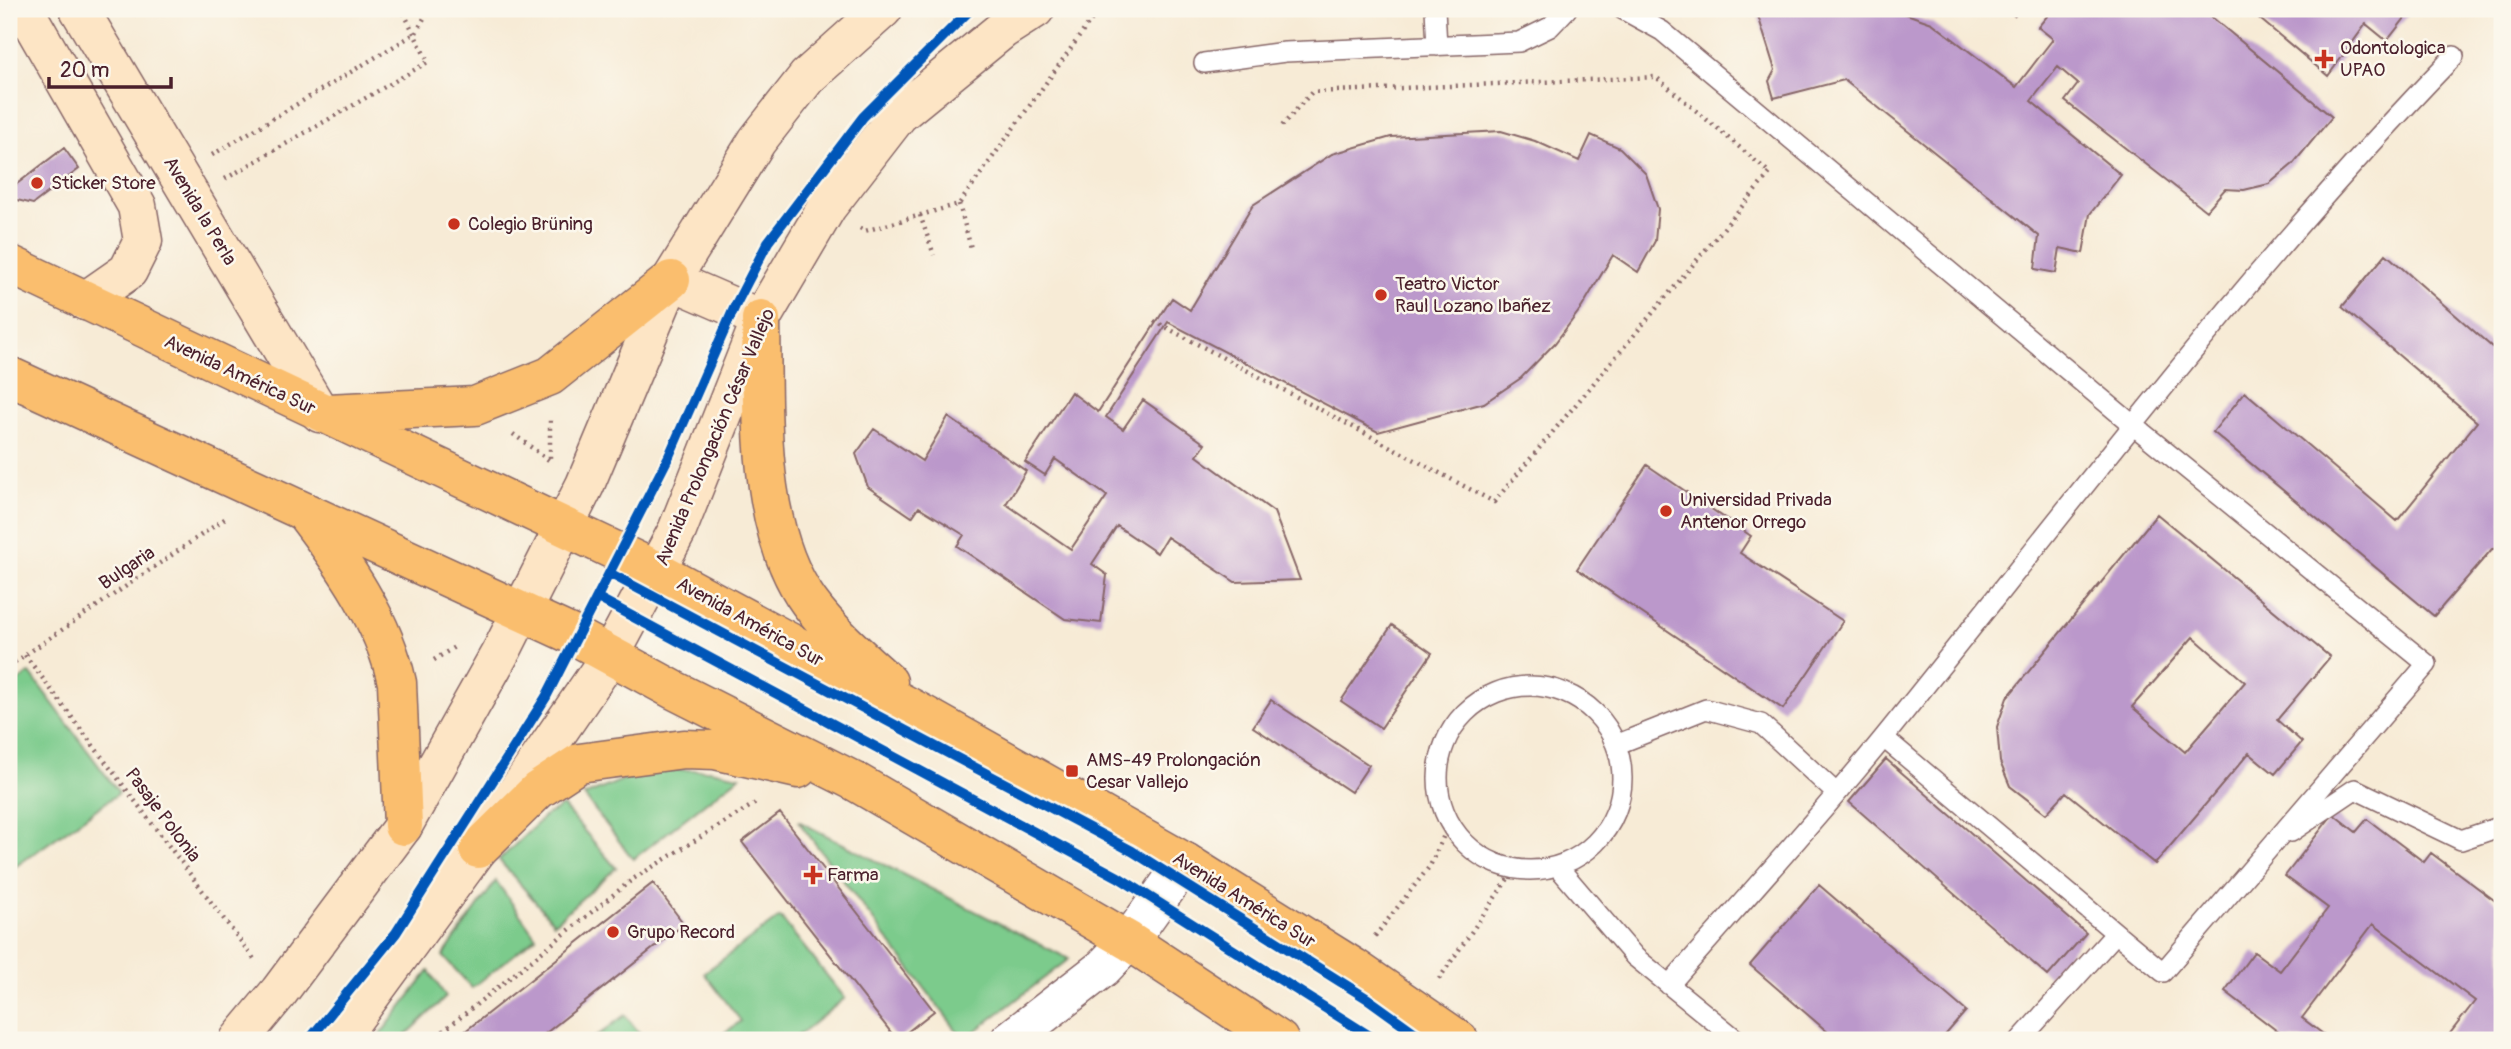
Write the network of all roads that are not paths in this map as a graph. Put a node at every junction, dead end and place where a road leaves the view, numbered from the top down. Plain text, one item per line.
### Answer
1 (24, 9) edge
2 (79, 9) edge
3 (883, 9) edge
4 (1035, 9) edge
5 (1435, 9) edge
6 (1567, 9) edge
7 (1622, 9) edge
8 (1437, 46) junction
9 (2454, 56) dead end
10 (1204, 63) dead end
11 (9, 264) edge
12 (671, 280) junction
13 (85, 301) junction
14 (761, 320) junction
15 (9, 376) edge
16 (320, 413) junction
17 (2133, 425) junction
18 (302, 508) junction
19 (565, 525) junction
20 (658, 571) junction
21 (522, 612) junction
22 (610, 656) junction
23 (926, 716) junction
24 (1884, 738) junction
25 (1618, 744) junction
26 (856, 782) junction
27 (1836, 793) junction
28 (404, 826) junction
29 (2502, 826) edge
30 (2270, 846) junction
31 (478, 849) junction
32 (1185, 862) junction
33 (1558, 867) junction
34 (2116, 933) junction
35 (1129, 941) junction
36 (1670, 985) junction
37 (239, 1040) edge
38 (338, 1040) edge
39 (1010, 1040) edge
40 (1279, 1040) edge
41 (1459, 1040) edge
42 (1737, 1040) edge
43 (2020, 1040) edge

1 - 13 main road
2 - 16 main road, Avenida la Perla
3 - 12 main road
4 - 14 main road, Avenida Prolongación César Vallejo
5 - 8 lane
6 - 8 lane
7 - 17 lane
8 - 10 lane
9 - 17 lane
11 - 13 main road, Avenida América Sur
12 - 14 main road
12 - 16 main road
12 - 19 main road
13 - 16 main road, Avenida América Sur
14 - 20 main road, Avenida Prolongación César Vallejo
14 - 23 main road
15 - 18 main road
16 - 19 main road, Avenida América Sur
17 - 24 lane
17 - 30 lane
18 - 21 main road
18 - 28 main road
19 - 20 main road, Avenida América Sur
19 - 21 main road
20 - 22 main road, Avenida Prolongación César Vallejo
20 - 23 main road, Avenida América Sur
21 - 22 main road
21 - 28 main road
22 - 26 main road
22 - 31 main road, Avenida Prolongación César Vallejo
23 - 32 main road, Avenida América Sur
24 - 27 lane
24 - 34 lane
25 - 27 lane
25 - 33 lane
25 - 33 lane
26 - 31 main road
26 - 35 main road
27 - 36 lane
28 - 37 main road
29 - 30 lane
30 - 34 lane
31 - 38 main road, Avenida Prolongación César Vallejo
32 - 35 street
32 - 41 main road, Avenida América Sur
33 - 36 lane
34 - 43 lane
35 - 39 street
35 - 40 main road
36 - 42 lane

